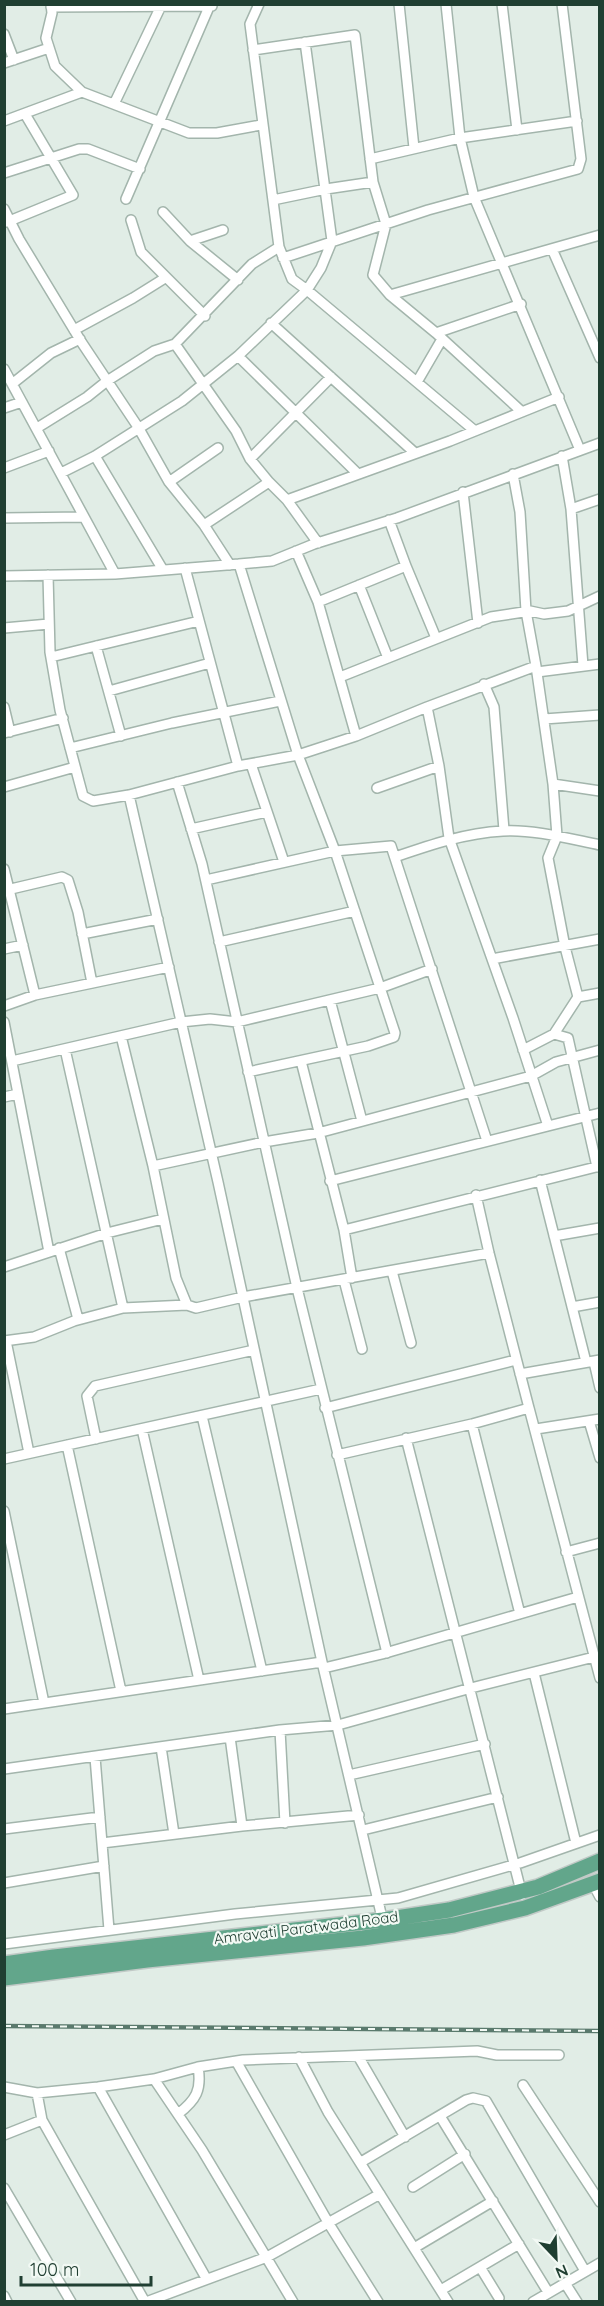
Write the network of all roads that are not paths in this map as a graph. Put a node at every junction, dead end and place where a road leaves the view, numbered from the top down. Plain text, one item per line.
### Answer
1 (259, 4) edge
2 (399, 4) edge
3 (446, 4) edge
4 (502, 4) edge
5 (562, 4) edge
6 (51, 6) edge
7 (161, 6) junction
8 (212, 6) edge
9 (4, 34) edge
10 (305, 42) junction
11 (49, 48) junction
12 (253, 50) junction
13 (9, 61) edge
14 (82, 92) junction
15 (114, 104) junction
16 (25, 114) junction
17 (4, 121) edge
18 (577, 121) junction
19 (159, 122) junction
20 (261, 125) junction
21 (517, 130) junction
22 (460, 138) junction
23 (414, 148) junction
24 (51, 158) junction
25 (370, 159) junction
26 (140, 169) junction
27 (4, 173) edge
28 (373, 182) junction
29 (326, 189) junction
30 (474, 197) junction
31 (126, 199) dead end
32 (273, 200) junction
33 (4, 209) edge
34 (163, 212) dead end
35 (131, 220) dead end
36 (7, 222) edge
37 (386, 224) junction
38 (223, 230) dead end
39 (600, 236) edge
40 (190, 242) junction
41 (332, 242) junction
42 (279, 247) junction
43 (552, 249) junction
44 (283, 258) junction
45 (503, 263) junction
46 (165, 278) junction
47 (238, 280) junction
48 (307, 290) junction
49 (390, 295) junction
50 (520, 304) junction
51 (205, 316) junction
52 (271, 322) junction
53 (77, 334) junction
54 (439, 336) junction
55 (175, 344) junction
56 (238, 356) junction
57 (600, 358) edge
58 (4, 369) edge
59 (331, 377) junction
60 (107, 381) junction
61 (417, 382) junction
62 (12, 384) junction
63 (203, 384) junction
64 (559, 397) junction
65 (22, 402) junction
66 (4, 408) edge
67 (522, 412) junction
68 (296, 413) junction
69 (138, 427) junction
70 (37, 428) junction
71 (475, 431) junction
72 (600, 443) edge
73 (218, 448) dead end
74 (580, 450) junction
75 (49, 451) junction
76 (415, 453) junction
77 (95, 456) junction
78 (562, 456) junction
79 (250, 459) junction
80 (4, 468) edge
81 (61, 473) junction
82 (358, 474) junction
83 (513, 474) junction
84 (169, 482) junction
85 (269, 482) junction
86 (463, 492) junction
87 (600, 499) edge
88 (287, 500) junction
89 (571, 509) junction
90 (84, 517) junction
91 (4, 518) edge
92 (389, 520) junction
93 (204, 525) junction
94 (318, 543) junction
95 (296, 551) junction
96 (235, 564) junction
97 (406, 566) junction
98 (185, 568) junction
99 (164, 570) junction
100 (115, 574) junction
101 (48, 575) junction
102 (4, 576) edge
103 (359, 585) junction
104 (600, 596) edge
105 (318, 602) junction
106 (579, 605) junction
107 (526, 611) junction
108 (199, 621) junction
109 (477, 623) junction
110 (49, 624) junction
111 (4, 628) edge
112 (436, 638) junction
113 (96, 646) junction
114 (51, 657) junction
115 (388, 658) junction
116 (210, 663) junction
117 (600, 664) edge
118 (583, 666) junction
119 (537, 669) junction
120 (340, 677) junction
121 (484, 684) junction
122 (109, 691) junction
123 (280, 701) junction
124 (428, 706) junction
125 (4, 707) edge
126 (224, 713) junction
127 (63, 718) junction
128 (599, 718) edge
129 (544, 719) junction
130 (7, 732) edge
131 (121, 736) junction
132 (356, 736) junction
133 (70, 748) junction
134 (298, 755) junction
135 (251, 764) junction
136 (238, 766) junction
137 (439, 766) junction
138 (75, 767) junction
139 (177, 782) junction
140 (553, 784) junction
141 (4, 787) edge
142 (377, 788) dead end
143 (600, 791) edge
144 (129, 795) junction
145 (267, 812) junction
146 (192, 829) junction
147 (504, 830) junction
148 (557, 836) junction
149 (449, 838) junction
150 (600, 845) edge
151 (335, 851) junction
152 (395, 857) junction
153 (284, 862) junction
154 (4, 869) edge
155 (206, 880) junction
156 (9, 892) edge
157 (355, 911) junction
158 (158, 919) junction
159 (82, 934) junction
160 (600, 939) edge
161 (219, 942) junction
162 (23, 945) junction
163 (565, 947) junction
164 (4, 950) edge
165 (492, 959) junction
166 (169, 967) junction
167 (432, 969) junction
168 (92, 982) junction
169 (380, 988) junction
170 (600, 993) edge
171 (34, 995) junction
172 (578, 998) junction
173 (330, 1000) junction
174 (4, 1006) edge
175 (4, 1022) edge
176 (181, 1022) junction
177 (237, 1022) junction
178 (554, 1034) junction
179 (122, 1036) junction
180 (65, 1049) junction
181 (524, 1050) junction
182 (600, 1050) edge
183 (344, 1052) junction
184 (572, 1057) junction
185 (12, 1061) junction
186 (301, 1061) junction
187 (248, 1072) junction
188 (531, 1076) junction
189 (472, 1093) junction
190 (18, 1094) junction
191 (4, 1097) edge
192 (600, 1113) edge
193 (584, 1117) junction
194 (362, 1121) junction
195 (548, 1126) junction
196 (318, 1133) junction
197 (487, 1141) junction
198 (264, 1142) junction
199 (212, 1155) junction
200 (153, 1166) junction
201 (598, 1166) edge
202 (540, 1180) junction
203 (330, 1181) junction
204 (476, 1195) junction
205 (163, 1219) junction
206 (600, 1228) edge
207 (344, 1230) junction
208 (107, 1233) junction
209 (554, 1236) junction
210 (59, 1248) junction
211 (49, 1252) junction
212 (489, 1253) junction
213 (4, 1267) edge
214 (392, 1271) junction
215 (348, 1279) junction
216 (297, 1288) junction
217 (243, 1297) junction
218 (600, 1302) edge
219 (187, 1305) junction
220 (572, 1307) junction
221 (123, 1308) junction
222 (78, 1319) junction
223 (5, 1341) edge
224 (411, 1343) dead end
225 (362, 1349) dead end
226 (254, 1350) junction
227 (516, 1360) junction
228 (593, 1361) edge
229 (520, 1374) junction
230 (600, 1388) edge
231 (321, 1389) junction
232 (266, 1402) junction
233 (326, 1408) junction
234 (529, 1408) junction
235 (202, 1416) junction
236 (600, 1419) edge
237 (589, 1421) junction
238 (472, 1424) junction
239 (142, 1429) junction
240 (536, 1429) junction
241 (405, 1438) junction
242 (96, 1439) junction
243 (67, 1445) junction
244 (29, 1453) junction
245 (338, 1455) junction
246 (600, 1458) edge
247 (4, 1459) edge
248 (4, 1511) edge
249 (600, 1543) edge
250 (566, 1551) junction
251 (578, 1597) junction
252 (520, 1614) junction
253 (456, 1632) junction
254 (600, 1637) edge
255 (589, 1639) junction
256 (387, 1653) junction
257 (594, 1657) junction
258 (323, 1665) junction
259 (262, 1671) junction
260 (534, 1673) junction
261 (600, 1678) edge
262 (199, 1680) junction
263 (471, 1688) junction
264 (122, 1692) junction
265 (44, 1703) junction
266 (4, 1709) edge
267 (338, 1725) junction
268 (280, 1730) junction
269 (230, 1737) junction
270 (485, 1744) junction
271 (161, 1747) junction
272 (95, 1757) junction
273 (4, 1769) edge
274 (349, 1775) junction
275 (498, 1797) junction
276 (359, 1815) junction
277 (100, 1817) junction
278 (285, 1823) junction
279 (242, 1826) junction
280 (4, 1829) edge
281 (363, 1830) junction
282 (174, 1834) junction
283 (600, 1835) edge
284 (102, 1843) junction
285 (576, 1843) junction
286 (600, 1861) edge
287 (515, 1864) junction
288 (104, 1866) junction
289 (4, 1883) edge
290 (597, 1887) edge
291 (521, 1891) junction
292 (379, 1900) junction
293 (525, 1908) junction
294 (384, 1927) junction
295 (109, 1930) junction
296 (4, 1944) edge
297 (4, 1964) edge
298 (4, 1978) edge
299 (559, 2055) dead end
300 (358, 2056) junction
301 (298, 2057) junction
302 (236, 2061) junction
303 (198, 2067) junction
304 (154, 2079) junction
305 (523, 2085) dead end
306 (4, 2087) edge
307 (98, 2087) junction
308 (37, 2093) junction
309 (178, 2114) junction
310 (440, 2116) junction
311 (42, 2121) junction
312 (4, 2135) edge
313 (405, 2137) junction
314 (465, 2154) junction
315 (361, 2162) junction
316 (413, 2187) dead end
317 (4, 2188) edge
318 (380, 2194) junction
319 (493, 2201) junction
320 (600, 2202) edge
321 (329, 2224) junction
322 (519, 2244) junction
323 (414, 2248) junction
324 (267, 2258) junction
325 (600, 2263) edge
326 (480, 2267) junction
327 (585, 2271) junction
328 (206, 2278) junction
329 (565, 2283) junction
330 (441, 2290) junction
331 (4, 2296) edge
332 (499, 2298) dead end
333 (542, 2298) edge
334 (8, 2301) edge
335 (71, 2301) edge
336 (146, 2301) edge
337 (293, 2301) edge
338 (378, 2301) edge
339 (448, 2301) edge
340 (578, 2301) edge

1 - 12 street
2 - 23 street
3 - 22 street
4 - 21 street
5 - 18 street
6 - 7 street
6 - 11 street
7 - 8 street
7 - 15 street
8 - 19 street
9 - 13 street
10 - 12 street
10 - 25 street
10 - 29 street
11 - 13 street
11 - 14 street
12 - 20 street
14 - 15 street
14 - 16 street
15 - 19 street
16 - 17 street
16 - 24 street
18 - 21 street
18 - 30 street
19 - 20 street
19 - 26 street
20 - 32 street
21 - 22 street
22 - 23 street
22 - 30 street
23 - 25 street
24 - 26 street
24 - 27 street
24 - 36 street
25 - 28 street
26 - 31 street
28 - 29 street
28 - 37 street
29 - 32 street
29 - 41 street
30 - 37 street
30 - 45 street
32 - 42 street
33 - 36 street
34 - 40 street
35 - 46 street
36 - 53 street
37 - 41 street
37 - 49 street
38 - 40 street
39 - 43 street
40 - 47 street
41 - 44 street
41 - 48 street
42 - 44 street
42 - 47 street
43 - 45 street
43 - 57 street
44 - 48 street
45 - 49 street
45 - 50 street
46 - 51 street
46 - 53 street
47 - 51 street
48 - 52 street
48 - 61 street
49 - 54 street
50 - 54 street
50 - 64 street
51 - 55 street
52 - 56 street
52 - 59 street
53 - 60 street
53 - 62 street
54 - 61 street
54 - 67 street
55 - 60 street
55 - 63 street
56 - 63 street
56 - 68 street
58 - 62 street
59 - 68 street
59 - 76 street
60 - 69 street
60 - 70 street
61 - 71 street
62 - 65 street
63 - 69 street
63 - 79 street
64 - 67 street
64 - 74 street
65 - 66 street
65 - 70 street
67 - 71 street
68 - 79 street
68 - 82 street
69 - 77 street
69 - 84 street
70 - 75 street
71 - 76 street
72 - 74 street
73 - 84 street
74 - 78 street
75 - 80 street
75 - 81 street
76 - 82 street
77 - 81 street
77 - 99 street
78 - 83 street
78 - 89 street
79 - 85 street
81 - 90 street
82 - 88 street
83 - 86 street
83 - 107 street
84 - 93 street
85 - 88 street
85 - 93 street
86 - 92 street
86 - 109 street
87 - 89 street
88 - 94 street
89 - 106 street
90 - 91 street
90 - 100 street
92 - 94 street
92 - 97 street
93 - 96 street
94 - 95 street
95 - 96 street
95 - 105 street
96 - 98 street
96 - 123 street
97 - 103 street
97 - 112 street
98 - 99 street
98 - 108 street
99 - 100 street
100 - 101 street
101 - 102 street
101 - 110 street
103 - 105 street
103 - 115 street
104 - 106 street
105 - 120 street
106 - 107 street
106 - 118 street
107 - 109 street
107 - 119 street
108 - 113 street
108 - 116 street
109 - 112 street
110 - 111 street
110 - 114 street
112 - 115 street
113 - 114 street
113 - 122 street
114 - 127 street
115 - 120 street
116 - 122 street
116 - 126 street
117 - 118 street
118 - 119 street
119 - 121 street
119 - 129 street
120 - 132 street
121 - 124 street
121 - 147 street
122 - 131 street
123 - 126 street
123 - 134 street
124 - 132 street
124 - 137 street
125 - 130 street
126 - 131 street
126 - 136 street
127 - 130 street
127 - 133 street
128 - 129 street
129 - 140 street
131 - 133 street
132 - 134 street
133 - 138 street
134 - 135 street
134 - 151 street
135 - 136 street
135 - 145 street
136 - 139 street
137 - 142 street
137 - 149 street
138 - 141 street
138 - 144 street
139 - 144 street
139 - 146 street
140 - 143 street
140 - 148 street
144 - 158 street
145 - 146 street
145 - 153 street
146 - 155 street
147 - 148 street
147 - 149 street
148 - 150 street
148 - 163 street
149 - 152 street
149 - 165 street
151 - 152 street
151 - 153 street
151 - 157 street
152 - 167 street
153 - 155 street
154 - 156 street
155 - 161 street
156 - 159 street
156 - 162 street
157 - 161 street
157 - 169 street
158 - 159 street
158 - 166 street
159 - 168 street
160 - 163 street
161 - 177 street
162 - 164 street
162 - 171 street
163 - 165 street
163 - 172 street
165 - 181 street
166 - 168 street
166 - 176 street
167 - 169 street
167 - 189 street
168 - 171 street
169 - 173 street
169 - 183 street
170 - 172 street
171 - 174 street
172 - 178 street
173 - 177 street
173 - 183 street
175 - 185 street
176 - 177 street
176 - 179 street
176 - 199 street
177 - 187 street
178 - 181 street
178 - 184 street
179 - 180 street
179 - 200 street
180 - 185 street
180 - 208 street
181 - 188 street
182 - 184 street
183 - 186 street
183 - 194 street
184 - 188 street
184 - 193 street
185 - 190 street
186 - 187 street
186 - 196 street
187 - 198 street
188 - 189 street
188 - 195 street
189 - 194 street
189 - 197 street
190 - 191 street
190 - 211 street
192 - 193 street
193 - 195 street
193 - 201 street
194 - 196 street
195 - 197 street
196 - 198 street
196 - 203 street
197 - 203 street
198 - 199 street
198 - 216 street
199 - 200 street
199 - 217 street
200 - 205 street
201 - 202 street
202 - 204 street
202 - 209 street
203 - 207 street
204 - 207 street
204 - 212 street
205 - 208 street
205 - 219 street
206 - 209 street
207 - 215 street
208 - 210 street
208 - 221 street
209 - 220 street
210 - 211 street
210 - 222 street
211 - 213 street
212 - 214 street
212 - 227 street
214 - 215 street
214 - 224 street
215 - 216 street
215 - 225 street
216 - 217 street
216 - 231 street
217 - 219 street
217 - 226 street
218 - 220 street
219 - 221 street
220 - 228 street
221 - 222 street
222 - 223 street
223 - 244 street
226 - 232 street
226 - 242 street
227 - 229 street
227 - 233 street
228 - 229 street
228 - 230 street
229 - 234 street
231 - 232 street
231 - 233 street
232 - 235 street
232 - 258 street
233 - 245 street
234 - 238 street
234 - 240 street
235 - 239 street
235 - 259 street
236 - 237 street
237 - 240 street
237 - 246 street
238 - 241 street
238 - 252 street
239 - 242 street
239 - 262 street
240 - 250 street
241 - 245 street
241 - 253 street
242 - 243 street
243 - 244 street
243 - 264 street
244 - 247 street
245 - 256 street
248 - 265 street
249 - 250 street
250 - 251 street
251 - 252 street
251 - 255 street
252 - 253 street
253 - 256 street
253 - 263 street
254 - 255 street
255 - 257 street
256 - 258 street
257 - 260 street
257 - 261 street
258 - 259 street
258 - 267 street
259 - 262 street
260 - 263 street
260 - 285 street
262 - 264 street
263 - 267 street
263 - 270 street
264 - 265 street
265 - 266 street
267 - 268 street
267 - 274 street
268 - 269 street
268 - 278 street
269 - 271 street
269 - 279 street
270 - 274 street
270 - 275 street
271 - 272 street
271 - 282 street
272 - 273 street
272 - 277 street
274 - 276 street
275 - 281 street
275 - 287 street
276 - 278 street
276 - 281 street
277 - 280 street
277 - 284 street
278 - 279 street
279 - 282 street
281 - 292 street
282 - 284 street
283 - 285 street
284 - 288 street
285 - 287 street
286 - 291 main road, Amravati Paratwada Road
287 - 291 street
287 - 292 street
288 - 289 street
288 - 295 street
290 - 293 main road, Amravati Paratwada Road
291 - 293 street
291 - 294 main road, Amravati Paratwada Road
292 - 294 street
292 - 295 street
293 - 294 main road, Amravati Paratwada Road
294 - 297 main road, Amravati Paratwada Road
294 - 298 main road, Amravati Paratwada Road
295 - 296 street
299 - 300 street
300 - 301 street
300 - 313 street
301 - 302 street
301 - 315 street
302 - 303 street
302 - 321 street
303 - 304 street
303 - 309 street
304 - 307 street
304 - 309 street
305 - 320 street
306 - 308 street
307 - 308 street
307 - 328 street
308 - 311 street
309 - 324 street
310 - 313 street
310 - 314 street
310 - 327 street
311 - 312 street
311 - 336 street
313 - 315 street
314 - 316 street
314 - 319 street
315 - 318 street
317 - 335 street
318 - 321 street
318 - 323 street
319 - 322 street
319 - 323 street
321 - 324 street
321 - 338 street
322 - 326 street
322 - 333 street
323 - 330 street
324 - 328 street
324 - 337 street
325 - 327 street
326 - 330 street
326 - 332 street
327 - 329 street
328 - 336 street
329 - 333 street
329 - 340 street
330 - 339 street
331 - 334 street

